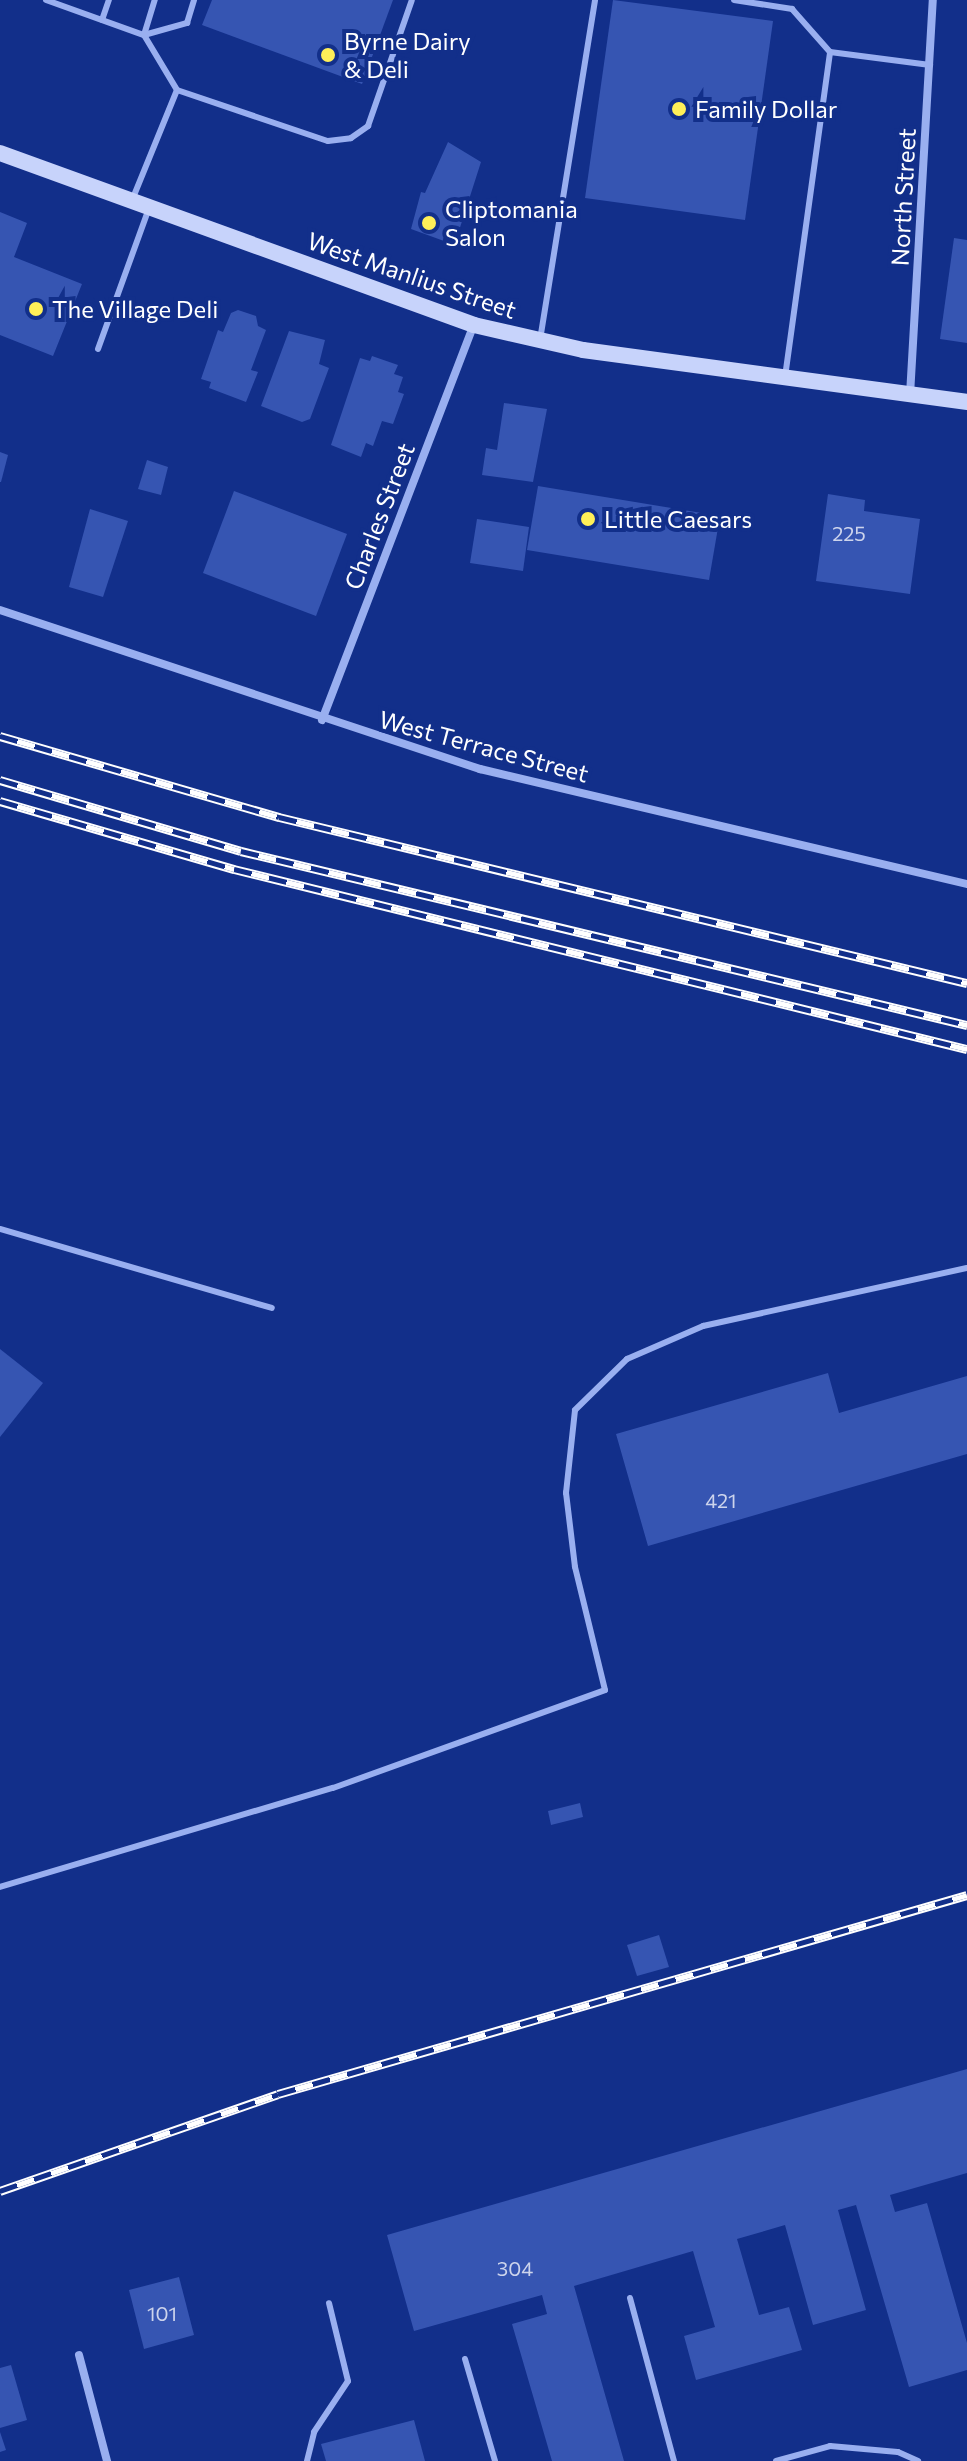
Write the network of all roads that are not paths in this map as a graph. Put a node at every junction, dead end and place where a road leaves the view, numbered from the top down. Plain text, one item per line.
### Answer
1 (46, 0) edge
2 (109, 0) edge
3 (155, 0) edge
4 (194, 0) edge
5 (412, 0) edge
6 (595, 0) edge
7 (734, 0) edge
8 (933, 0) edge
9 (60, 2) edge
10 (102, 20) junction
11 (144, 35) junction
12 (830, 52) junction
13 (930, 65) junction
14 (177, 90) junction
15 (0, 153) edge
16 (132, 201) junction
17 (149, 208) junction
18 (474, 325) junction
19 (540, 341) junction
20 (98, 349) dead end
21 (785, 378) junction
22 (910, 395) junction
23 (967, 402) edge
24 (0, 610) edge
25 (322, 720) junction
26 (967, 884) edge
27 (0, 1229) edge
28 (967, 1268) edge
29 (272, 1308) dead end
30 (0, 1887) edge
31 (630, 2298) dead end
32 (329, 2303) dead end
33 (79, 2355) dead end
34 (465, 2359) dead end
35 (107, 2461) edge
36 (307, 2461) edge
37 (495, 2461) edge
38 (674, 2461) edge
39 (776, 2461) edge
40 (918, 2461) edge

1 - 9 lane
2 - 10 lane
3 - 11 lane
4 - 11 lane
5 - 14 lane
6 - 19 lane
7 - 12 lane
8 - 13 street, North Street
9 - 10 lane
10 - 11 lane
11 - 14 lane
12 - 13 lane
12 - 21 lane
13 - 22 street, North Street
14 - 16 lane
15 - 16 main road, West Manlius Street
16 - 17 main road, West Manlius Street
17 - 18 main road, West Manlius Street
17 - 20 lane
18 - 19 main road, West Manlius Street
18 - 25 street, Charles Street
19 - 21 main road, West Manlius Street
21 - 22 main road, West Manlius Street
22 - 23 main road, West Manlius Street
24 - 25 street, West Terrace Street
25 - 26 street, West Terrace Street
27 - 29 lane
28 - 30 lane
31 - 38 lane
32 - 36 lane
33 - 35 street
34 - 37 lane
39 - 40 lane

